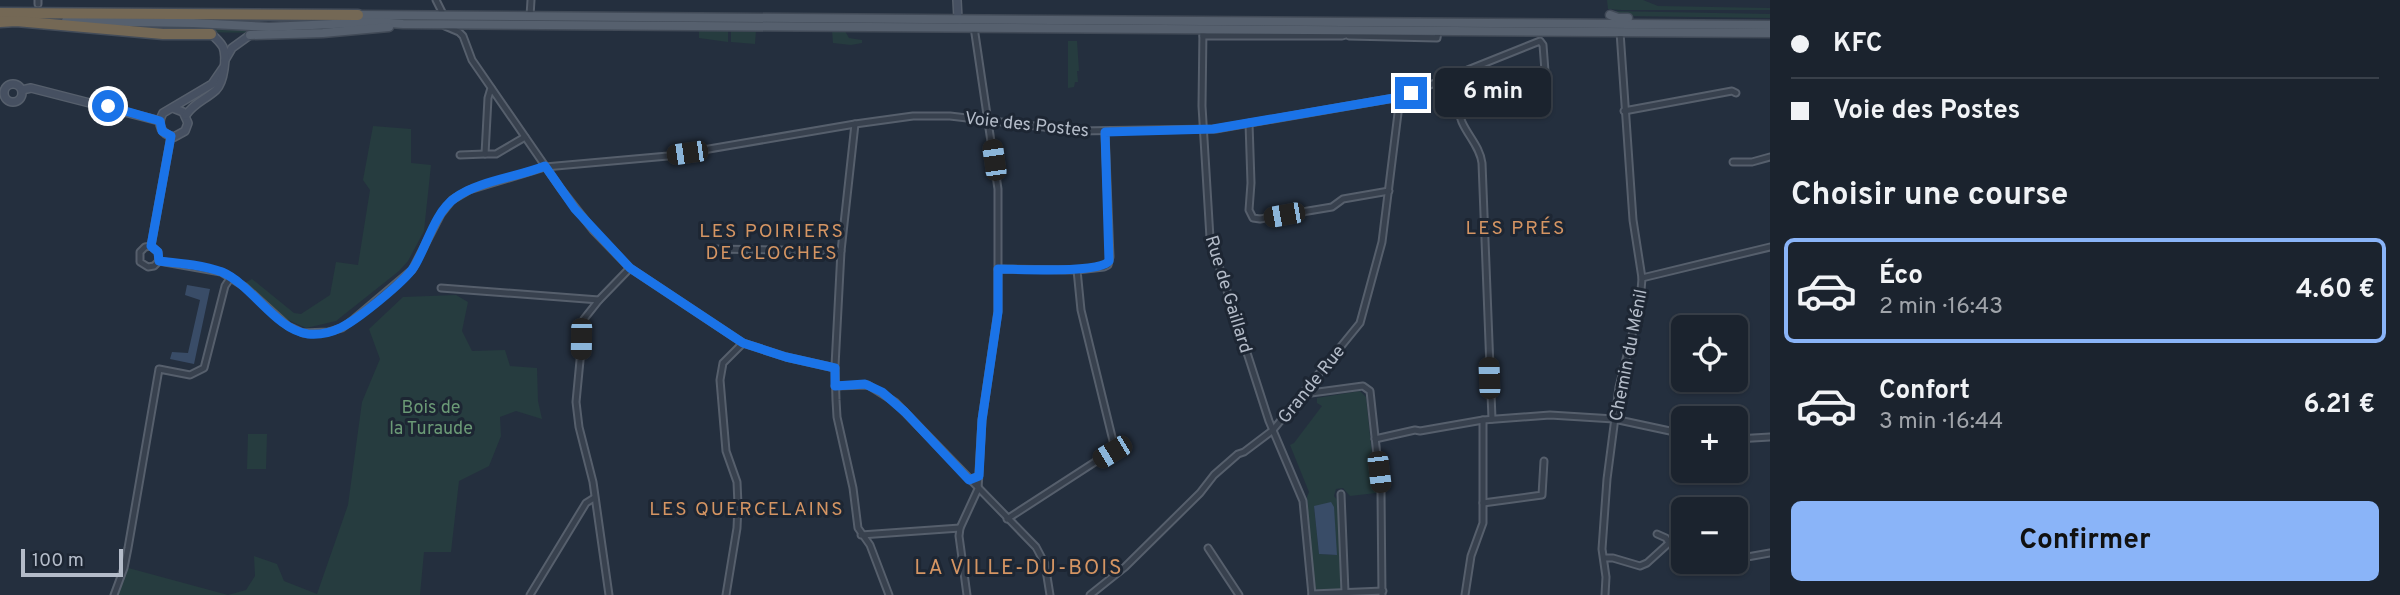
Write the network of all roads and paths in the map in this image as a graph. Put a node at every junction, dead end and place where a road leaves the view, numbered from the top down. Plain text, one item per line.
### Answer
1 (436, 0) edge
2 (531, 0) edge
3 (957, 0) edge
4 (0, 13) edge
5 (358, 15) joint
6 (1611, 15) dead end
7 (444, 16) junction
8 (530, 16) junction
9 (958, 19) junction
10 (0, 21) edge
11 (16, 21) junction
12 (438, 23) junction
13 (403, 24) junction
14 (1770, 25) edge
15 (974, 27) junction
16 (1654, 28) junction
17 (1360, 32) junction
18 (1438, 32) junction
19 (1553, 32) junction
20 (1620, 32) junction
21 (1203, 33) junction
22 (211, 34) joint
23 (250, 35) joint
24 (1342, 36) junction
25 (1770, 36) edge
26 (1541, 41) junction
27 (224, 64) junction
28 (1458, 75) junction
29 (1546, 84) dead end
30 (491, 88) junction
31 (22, 90) junction
32 (2, 92) edge
33 (1737, 93) dead end
34 (1400, 97) junction
35 (173, 108) junction
36 (1624, 111) junction
37 (186, 115) junction
38 (160, 121) junction
39 (988, 122) junction
40 (1249, 123) junction
41 (855, 124) junction
42 (1203, 130) junction
43 (1105, 132) junction
44 (171, 136) junction
45 (525, 137) junction
46 (485, 154) junction
47 (460, 155) dead end
48 (1770, 157) edge
49 (1733, 162) dead end
50 (545, 166) junction
51 (1389, 191) junction
52 (151, 246) junction
53 (1770, 247) edge
54 (710, 249) dead end
55 (841, 251) junction
56 (159, 261) junction
57 (630, 268) junction
58 (998, 269) junction
59 (1077, 270) junction
60 (231, 277) junction
61 (1642, 278) junction
62 (440, 288) dead end
63 (599, 300) junction
64 (743, 343) junction
65 (835, 368) junction
66 (835, 386) junction
67 (1305, 391) junction
68 (1483, 419) junction
69 (1492, 419) junction
70 (1615, 419) junction
71 (1273, 430) junction
72 (1671, 431) edge
73 (1770, 437) edge
74 (1748, 438) edge
75 (1375, 439) junction
76 (1544, 461) dead end
77 (979, 476) junction
78 (969, 480) junction
79 (978, 489) junction
80 (1341, 494) dead end
81 (594, 498) junction
82 (1483, 503) junction
83 (1007, 519) junction
84 (960, 528) junction
85 (1657, 534) dead end
86 (861, 535) junction
87 (1669, 543) joint
88 (1208, 548) dead end
89 (1770, 553) edge
90 (1748, 557) edge
91 (1604, 558) junction
92 (1345, 592) junction
93 (1382, 593) edge
94 (1312, 594) edge
95 (114, 595) edge
96 (530, 595) edge
97 (608, 595) edge
98 (726, 595) edge
99 (889, 595) edge
100 (967, 595) edge
101 (1050, 595) edge
102 (1090, 595) edge
103 (1240, 595) edge
104 (1465, 595) edge
105 (1605, 595) edge

1 - 7 street
2 - 8 street
3 - 9 street
4 - 5 highway
5 - 7 main road
6 - 16 main road
7 - 8 main road
8 - 9 main road
9 - 15 street
9 - 16 main road
10 - 11 highway
11 - 13 main road
11 - 22 highway
12 - 13 main road
12 - 15 main road
12 - 30 street
13 - 23 main road
14 - 16 main road
15 - 21 main road
15 - 39 street
16 - 20 main road
16 - 25 main road
17 - 18 main road
17 - 21 main road
17 - 24 street
18 - 19 main road
18 - 24 street
19 - 20 main road
19 - 26 street, Voie des Postes
20 - 36 street, Chemin du Ménil
21 - 24 street
21 - 42 street, Rue de Gaillard
22 - 27 street
23 - 27 street
26 - 28 street, Voie des Postes
26 - 29 street
27 - 35 street
27 - 37 street
28 - 34 street, Voie des Postes
28 - 69 street
30 - 45 street
30 - 46 street
31 - 32 street
31 - 32 street
31 - 38 street
33 - 36 street
34 - 40 street, Voie des Postes
34 - 51 street, Grande Rue
35 - 37 street
35 - 38 street
36 - 61 street, Chemin du Ménil
37 - 44 street
38 - 44 street
39 - 41 street, Voie des Postes
39 - 43 street, Voie des Postes
39 - 58 street
40 - 42 street, Voie des Postes
40 - 51 street
41 - 50 street, Voie des Postes
41 - 55 street
42 - 43 street, Voie des Postes
42 - 71 street, Rue de Gaillard
43 - 59 street
44 - 52 street
45 - 46 street
45 - 50 street
46 - 47 street
48 - 49 street
50 - 57 street
50 - 60 street, Voie des Postes
51 - 67 street, Grande Rue
52 - 56 street
52 - 56 street
53 - 61 street
54 - 55 street
55 - 65 street
56 - 60 street
57 - 63 street
57 - 64 street
58 - 59 street
58 - 77 street
59 - 83 street
60 - 95 street
61 - 70 street, Chemin du Ménil
62 - 63 street
63 - 81 street
64 - 65 street
64 - 98 street
65 - 66 street
66 - 78 street
66 - 86 street
67 - 71 street, Grande Rue
67 - 75 street
68 - 69 street
68 - 75 street
68 - 82 street
69 - 70 street
70 - 72 street
70 - 91 street, Chemin du Ménil
71 - 94 street, Rue de Gaillard
71 - 102 street, Grande Rue
73 - 74 street
75 - 93 street
76 - 82 street
77 - 78 street
77 - 79 street
78 - 79 street
79 - 83 street
79 - 84 street
80 - 92 street
81 - 96 street
81 - 97 street
82 - 104 street
83 - 101 street
84 - 86 street
84 - 100 street
85 - 87 street
86 - 99 street
87 - 91 street
88 - 103 street
89 - 90 street
91 - 105 street, Chemin du Ménil
92 - 93 street
92 - 94 street

